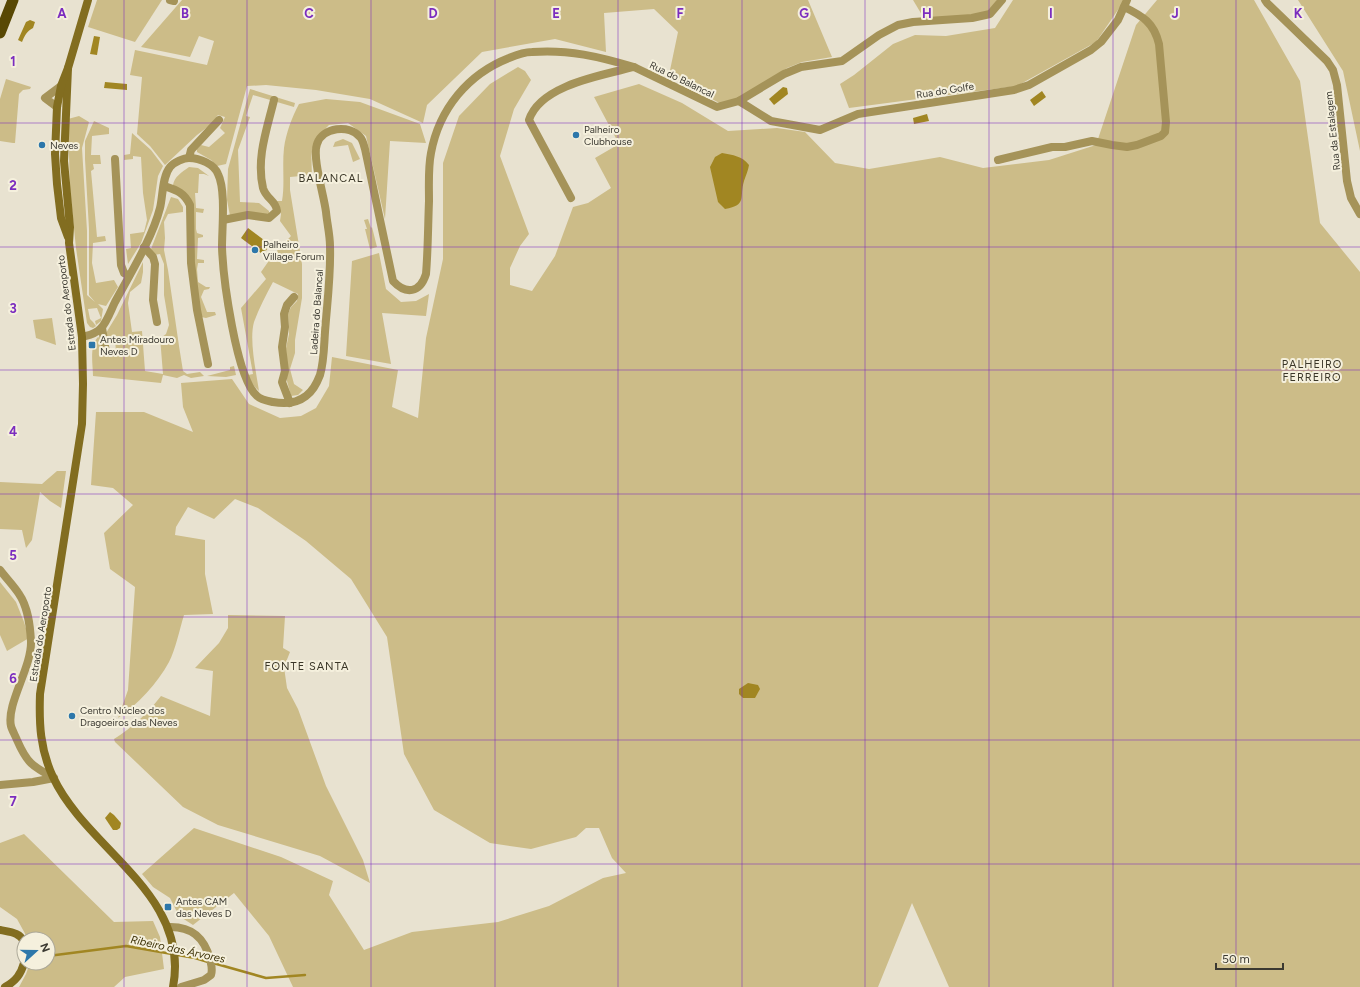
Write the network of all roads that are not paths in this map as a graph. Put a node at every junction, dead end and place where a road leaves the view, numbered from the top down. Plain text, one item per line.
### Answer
1 (13, 0) edge
2 (88, 0) edge
3 (170, 0) edge
4 (174, 0) edge
5 (1002, 0) edge
6 (1265, 0) edge
7 (1125, 4) edge
8 (0, 33) edge
9 (634, 67) junction
10 (68, 68) junction
11 (61, 86) junction
12 (274, 100) dead end
13 (739, 101) junction
14 (57, 107) junction
15 (219, 120) dead end
16 (64, 152) junction
17 (189, 158) junction
18 (115, 159) dead end
19 (998, 160) dead end
20 (164, 186) junction
21 (571, 198) dead end
22 (1360, 214) edge
23 (223, 220) junction
24 (69, 243) junction
25 (144, 247) junction
26 (129, 276) junction
27 (294, 297) dead end
28 (157, 322) dead end
29 (102, 328) junction
30 (82, 337) junction
31 (106, 352) dead end
32 (208, 364) dead end
33 (290, 403) junction
34 (0, 570) edge
35 (54, 778) junction
36 (0, 784) edge
37 (0, 930) edge
38 (170, 931) junction
39 (16, 934) edge
40 (21, 971) edge
41 (5, 987) edge
42 (173, 987) edge
43 (181, 987) edge

1 - 8 highway
2 - 10 main road, Estrada do Aeroporto
3 - 4 street
5 - 13 street, Rua do Balancal
6 - 22 street, Rua da Estalagem
7 - 13 street, Rua do Golfe
7 - 19 street
9 - 13 street, Rua do Balancal
9 - 21 street, Rua do Balancal
9 - 33 street, Ladeira do Balancal
10 - 11 main road, Estrada do Aeroporto
10 - 16 main road, Estrada do Aeroporto
11 - 14 main road, Estrada do Aeroporto
11 - 14 street
12 - 23 street
14 - 16 main road
14 - 24 main road, Estrada do Aeroporto
15 - 17 street
16 - 24 main road, Estrada do Aeroporto
17 - 20 street
17 - 23 street
18 - 26 street
20 - 25 street
20 - 32 street
23 - 33 street
24 - 30 main road, Estrada do Aeroporto
25 - 26 street
25 - 28 street
26 - 29 street
27 - 33 street
29 - 30 street
29 - 31 street
30 - 35 main road, Estrada do Aeroporto
34 - 35 street
35 - 36 street
35 - 38 main road, Estrada do Aeroporto
37 - 39 main road
38 - 42 main road, Estrada do Aeroporto
38 - 43 street
40 - 41 main road

